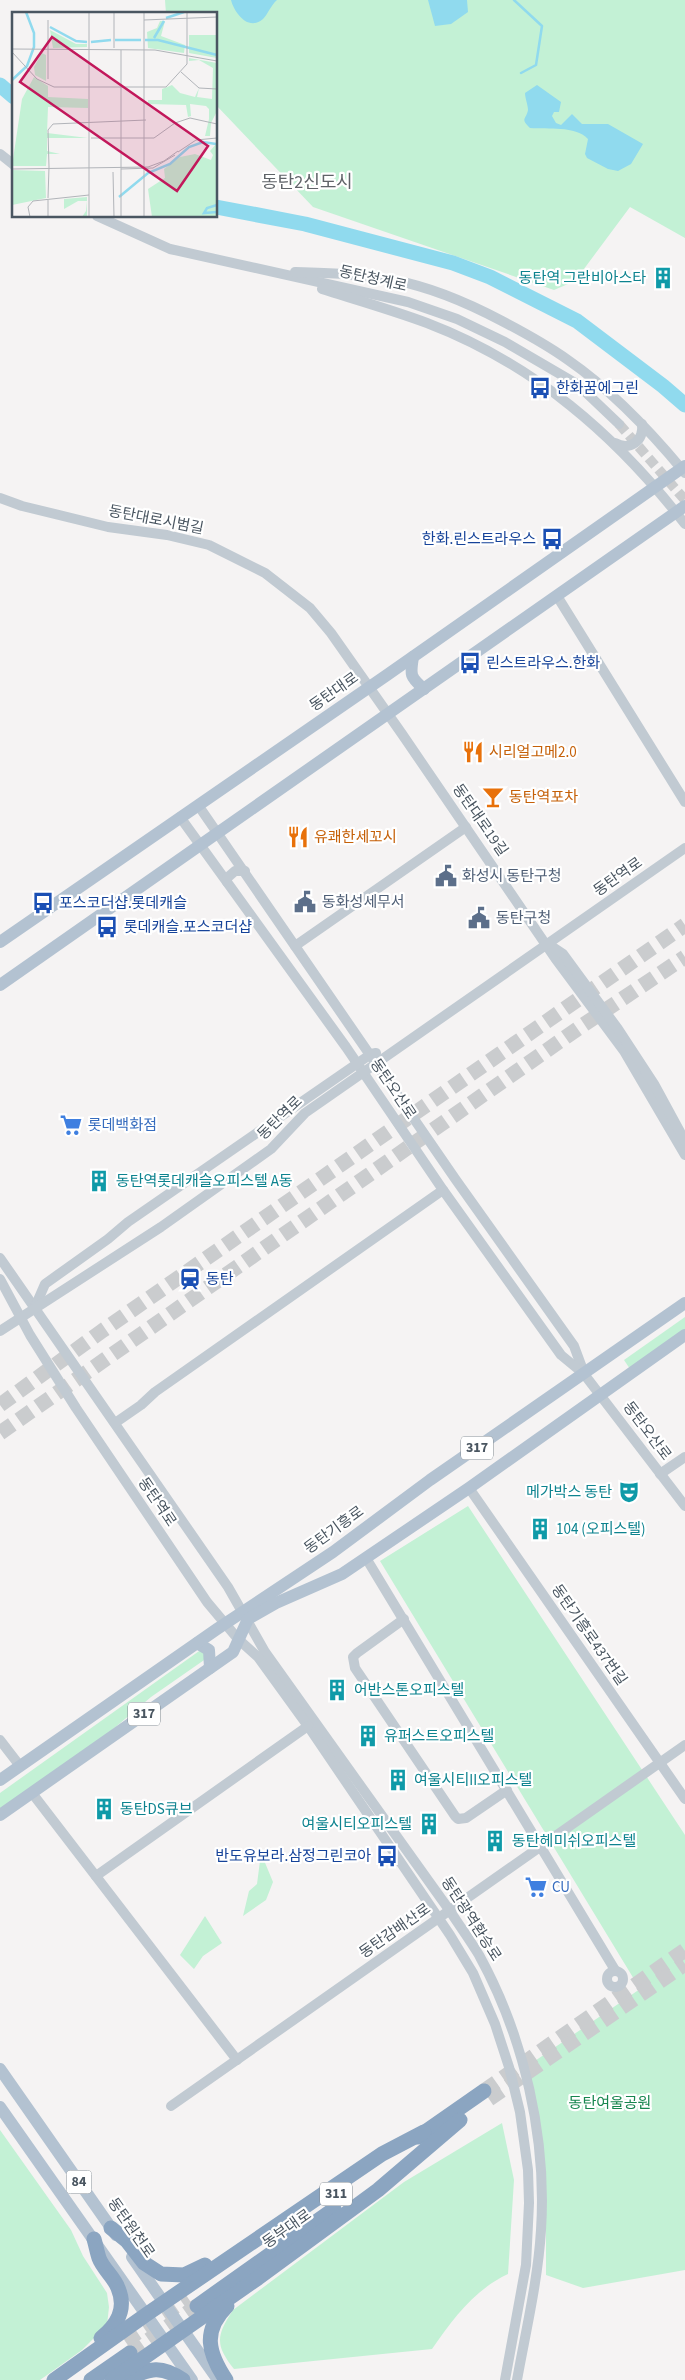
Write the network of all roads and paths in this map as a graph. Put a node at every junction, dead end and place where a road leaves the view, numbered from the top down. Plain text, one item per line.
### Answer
1 (0, 154) edge
2 (12, 163) edge
3 (100, 218) edge
4 (269, 271) junction
5 (619, 424) tunnel mouth
6 (642, 424) junction
7 (614, 442) junction
8 (684, 469) edge
9 (655, 487) junction
10 (1, 503) edge
11 (680, 509) edge
12 (685, 524) edge
13 (557, 596) junction
14 (413, 657) junction
15 (369, 688) junction
16 (424, 689) junction
17 (388, 714) junction
18 (685, 802) edge
19 (198, 805) junction
20 (180, 817) junction
21 (466, 827) junction
22 (218, 833) junction
23 (200, 845) junction
24 (685, 848) edge
25 (245, 871) junction
26 (227, 882) junction
27 (0, 942) edge
28 (547, 944) junction
29 (295, 946) junction
30 (0, 985) edge
31 (374, 1058) junction
32 (360, 1068) junction
33 (685, 1141) edge
34 (685, 1155) edge
35 (443, 1190) junction
36 (85, 1256) junction
37 (1, 1261) edge
38 (94, 1269) junction
39 (0, 1278) edge
40 (685, 1303) edge
41 (35, 1307) junction
42 (20, 1317) junction
43 (0, 1331) edge
44 (685, 1335) edge
45 (584, 1374) junction
46 (600, 1395) junction
47 (115, 1423) junction
48 (685, 1457) edge
49 (660, 1474) junction
50 (469, 1488) junction
51 (685, 1506) edge
52 (366, 1558) junction
53 (228, 1587) joint
54 (207, 1602) joint
55 (245, 1615) junction
56 (404, 1619) junction
57 (225, 1624) junction
58 (238, 1639) junction
59 (197, 1643) junction
60 (210, 1668) junction
61 (308, 1726) junction
62 (0, 1740) edge
63 (685, 1745) edge
64 (660, 1763) junction
65 (20, 1766) junction
66 (0, 1780) edge
67 (507, 1790) junction
68 (32, 1793) junction
69 (685, 1799) edge
70 (0, 1815) edge
71 (541, 1846) junction
72 (96, 1876) junction
73 (450, 1911) junction
74 (439, 1918) junction
75 (615, 1970) dead end
76 (237, 2060) junction
77 (0, 2069) edge
78 (171, 2106) dead end
79 (0, 2107) edge
80 (460, 2120) junction
81 (424, 2132) junction
82 (111, 2228) junction
83 (94, 2239) junction
84 (241, 2250) junction
85 (258, 2278) junction
86 (164, 2302) junction
87 (147, 2314) junction
88 (183, 2331) junction
89 (166, 2343) junction
90 (89, 2355) junction
91 (54, 2380) edge
92 (70, 2380) edge
93 (91, 2380) edge
94 (112, 2380) edge
95 (122, 2380) edge
96 (183, 2380) edge
97 (192, 2380) edge
98 (218, 2380) edge
99 (226, 2380) edge
100 (505, 2380) edge
101 (517, 2380) edge

1 - 2 street
3 - 4 street, 동탄청계로
4 - 5 street, 동탄청계로
4 - 6 street
4 - 7 street
6 - 7 street
6 - 8 street
7 - 9 street
8 - 9 main road, 동탄대로
9 - 11 street
9 - 14 main road, 동탄대로
10 - 15 street, 동탄대로시범길
11 - 12 street
11 - 13 main road
13 - 16 main road
13 - 18 street
14 - 15 main road, 동탄대로
14 - 16 main road
15 - 17 street, 동탄대로시범길
15 - 19 main road, 동탄대로
16 - 17 main road
17 - 21 street, 동탄대로19길
17 - 22 main road
19 - 20 main road, 동탄대로
19 - 22 street, 동탄오산로
20 - 23 street, 동탄오산로
20 - 27 main road, 동탄대로
21 - 28 street, 동탄대로19길
21 - 29 street
22 - 23 main road
22 - 25 street, 동탄오산로
23 - 26 street, 동탄오산로
23 - 30 main road
24 - 28 street, 동탄역로
25 - 26 street
25 - 29 street, 동탄오산로
26 - 32 street, 동탄오산로
28 - 31 street, 동탄역로
28 - 33 street
28 - 34 street, 동탄대로19길
29 - 31 street, 동탄오산로
31 - 32 street, 동탄역로
31 - 45 street, 동탄오산로
32 - 35 street, 동탄오산로
32 - 36 street, 동탄역로
32 - 38 street, 동탄역로
35 - 45 street, 동탄오산로
35 - 47 street
36 - 38 street
36 - 41 street, 동탄역로
37 - 41 street, 동탄역로
38 - 41 street, 동탄역로
39 - 42 street, 동탄역로
40 - 45 main road, 동탄기흥로 / 317
41 - 42 street, 동탄역로
41 - 47 street, 동탄역로
42 - 43 street, 동탄역로
42 - 54 street, 동탄역로
44 - 46 main road, 동탄기흥로 / 317
45 - 46 street, 동탄오산로
45 - 55 main road, 동탄기흥로 / 317
46 - 49 street, 동탄오산로
46 - 50 main road, 동탄기흥로 / 317
47 - 53 street, 동탄역로
48 - 49 street
49 - 51 street, 동탄오산로
50 - 52 main road, 동탄기흥로 / 317
50 - 64 street, 동탄기흥로437번길
52 - 55 main road, 동탄기흥로 / 317
52 - 56 street
53 - 55 street, 동탄광역환승로
54 - 57 street, 동탄광역환승로
55 - 57 main road, 동탄기흥로 / 317
55 - 58 main road, 317
55 - 73 street, 동탄광역환승로
56 - 67 street
56 - 67 street
57 - 58 street, 동탄광역환승로
57 - 59 main road, 동탄기흥로 / 317
58 - 60 main road, 317
58 - 61 street, 동탄광역환승로
59 - 60 main road
59 - 65 main road, 동탄기흥로 / 317
60 - 68 main road, 317
61 - 72 street
61 - 74 street, 동탄광역환승로
62 - 65 street
63 - 64 street, 동탄감배산로
64 - 69 street, 동탄기흥로437번길
64 - 71 street, 동탄감배산로
65 - 66 main road, 동탄기흥로 / 317
67 - 71 street
68 - 70 main road, 317
68 - 72 street
71 - 73 street, 동탄감배산로
71 - 75 street
72 - 76 street
73 - 74 street, 동탄감배산로
73 - 101 street, 동탄광역환승로
74 - 76 street, 동탄감배산로
74 - 100 street, 동탄광역환승로
76 - 78 street, 동탄감배산로
77 - 82 main road, 동탄원천로 / 84
79 - 83 main road, 84
80 - 81 highway, 동부대로 / 311
80 - 81 highway, 동부대로 / 311
80 - 85 highway
81 - 84 highway
82 - 84 highway
82 - 86 main road, 동탄원천로 / 84
83 - 87 main road, 84
83 - 90 highway
84 - 86 highway
85 - 88 highway
85 - 99 highway
86 - 87 highway
86 - 88 main road, 동탄원천로 / 84
87 - 89 main road, 84
87 - 90 highway
88 - 89 highway
88 - 98 main road, 동탄원천로 / 84
89 - 94 highway
89 - 97 main road, 84
90 - 91 highway
92 - 93 highway
95 - 96 highway

